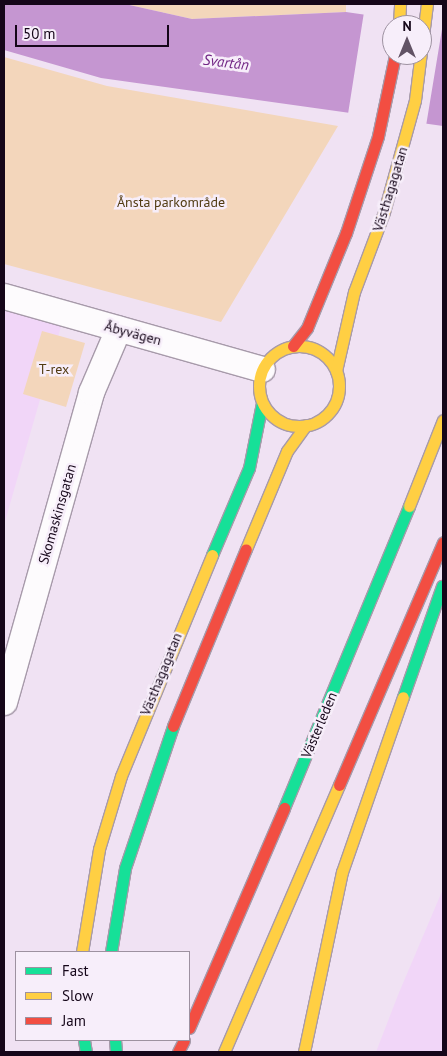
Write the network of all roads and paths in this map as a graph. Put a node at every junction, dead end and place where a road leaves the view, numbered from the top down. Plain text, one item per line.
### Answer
1 (427, 4) edge
2 (393, 65) edge
3 (4, 296) edge
4 (118, 329) junction
5 (293, 346) junction
6 (262, 369) junction
7 (336, 371) junction
8 (262, 403) junction
9 (443, 420) edge
10 (306, 425) junction
11 (443, 542) edge
12 (438, 554) junction
13 (4, 702) edge
14 (82, 951) edge
15 (111, 951) edge
16 (190, 1026) edge
17 (224, 1052) edge
18 (304, 1052) edge

1 - 7 main road, Västhagagatan
2 - 5 main road, Västhagagatan
3 - 4 street, Åbyvägen
4 - 6 street, Åbyvägen
4 - 13 street, Skomaskinsgatan
5 - 6 main road
5 - 7 main road
6 - 8 main road
7 - 10 main road
8 - 10 main road
8 - 14 main road, Västhagagatan
9 - 16 main road, Västerleden
10 - 15 main road
11 - 12 main road
12 - 17 main road
12 - 18 main road

